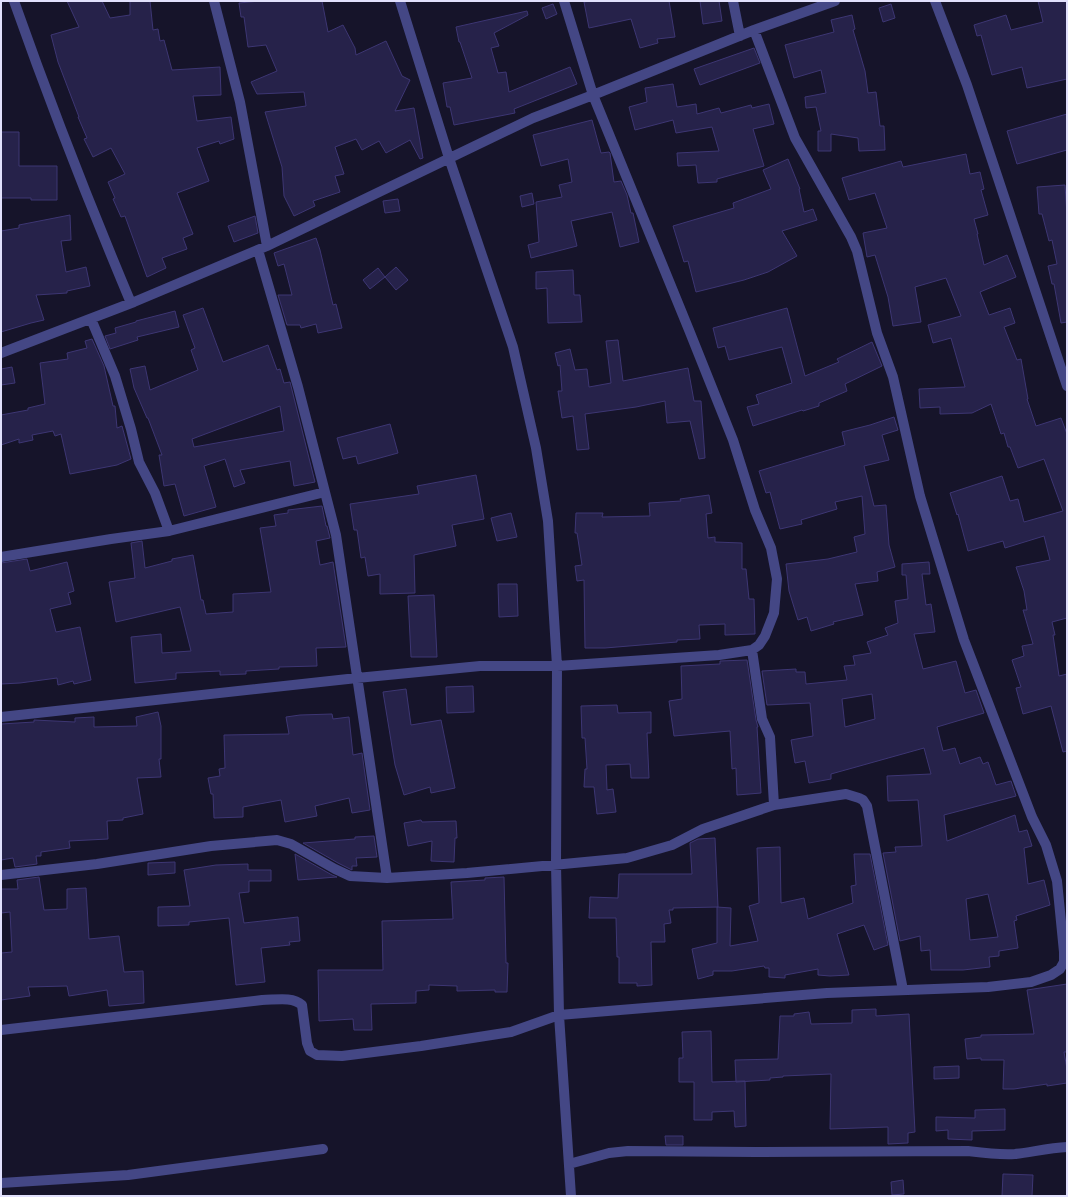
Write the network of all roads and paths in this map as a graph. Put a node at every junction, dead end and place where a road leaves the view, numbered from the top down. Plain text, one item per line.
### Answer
1 (14, 1) edge
2 (214, 1) edge
3 (400, 1) edge
4 (564, 1) edge
5 (733, 1) edge
6 (835, 1) edge
7 (935, 1) edge
8 (754, 30) junction
9 (740, 36) junction
10 (594, 95) junction
11 (450, 158) junction
12 (262, 248) junction
13 (131, 303) junction
14 (91, 319) junction
15 (1, 354) edge
16 (1067, 386) edge
17 (325, 492) junction
18 (169, 531) junction
19 (1, 557) edge
20 (752, 650) junction
21 (556, 666) junction
22 (357, 678) junction
23 (1, 717) edge
24 (774, 805) junction
25 (556, 864) junction
26 (1, 875) edge
27 (387, 878) junction
28 (1065, 966) edge
29 (903, 990) junction
30 (559, 1015) junction
31 (1, 1030) edge
32 (1067, 1147) edge
33 (323, 1149) dead end
34 (570, 1164) junction
35 (1, 1183) edge
36 (570, 1196) edge

1 - 13 street
2 - 12 street
3 - 11 street
4 - 10 street
5 - 9 street
6 - 8 street
7 - 16 street
8 - 9 street
8 - 28 street
9 - 10 street
10 - 11 street
10 - 20 street
11 - 12 street
11 - 21 street
12 - 13 street
12 - 17 street
13 - 14 street
14 - 15 street
14 - 18 street
17 - 18 street
17 - 22 street
18 - 19 street
20 - 21 street
20 - 24 street
21 - 22 street
21 - 25 street
22 - 23 street
22 - 27 street
24 - 25 street
24 - 29 street
25 - 27 street
25 - 30 street
26 - 27 street
28 - 29 street
29 - 30 street
30 - 31 street
30 - 34 street
32 - 34 street
33 - 35 street
34 - 36 street

